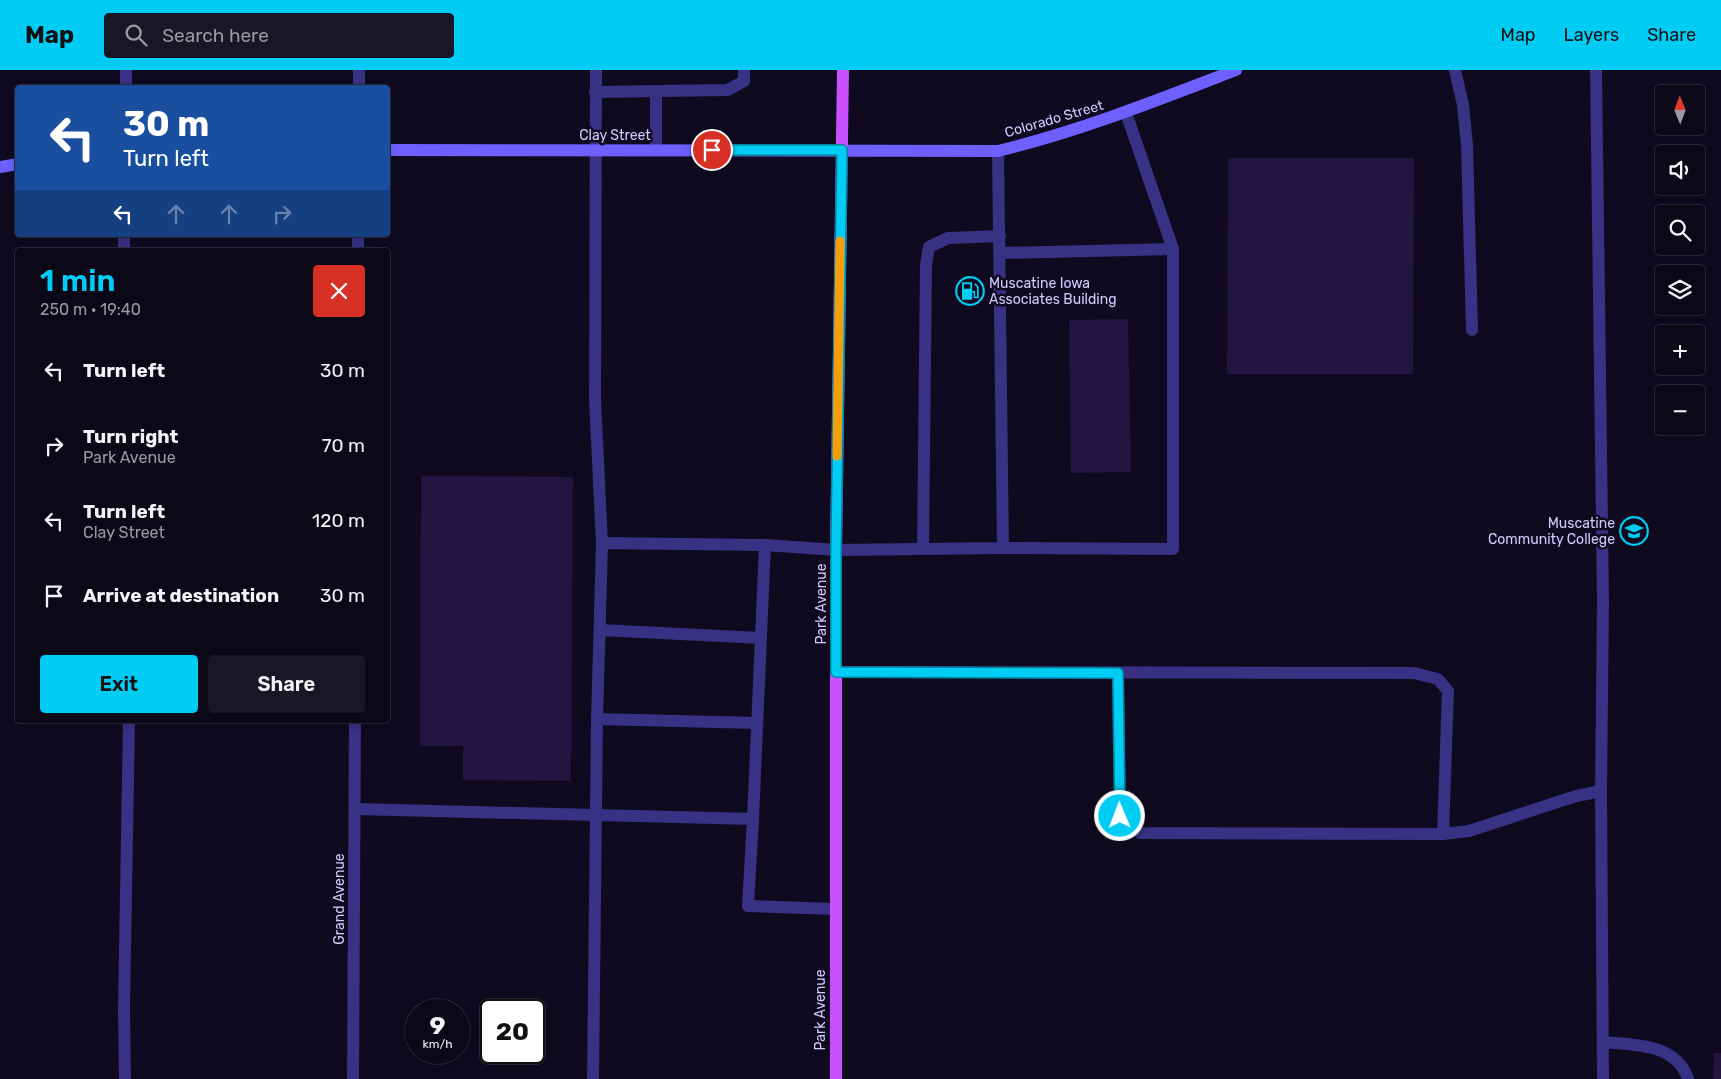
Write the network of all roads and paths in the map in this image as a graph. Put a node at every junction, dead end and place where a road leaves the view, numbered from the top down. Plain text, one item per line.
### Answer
1 (126, 70) edge
2 (359, 70) edge
3 (596, 70) edge
4 (744, 70) edge
5 (843, 70) edge
6 (1236, 70) edge
7 (1455, 70) edge
8 (1596, 70) edge
9 (126, 85) edge
10 (359, 85) edge
11 (656, 91) junction
12 (596, 92) junction
13 (1126, 113) junction
14 (390, 150) edge
15 (595, 150) junction
16 (656, 150) junction
17 (842, 150) junction
18 (998, 150) junction
19 (15, 164) edge
20 (0, 167) edge
21 (1000, 236) junction
22 (1173, 249) junction
23 (1000, 253) junction
24 (1472, 330) dead end
25 (602, 542) junction
26 (765, 545) junction
27 (1003, 548) junction
28 (923, 549) junction
29 (836, 550) junction
30 (600, 630) junction
31 (761, 638) junction
32 (836, 672) junction
33 (1118, 673) junction
34 (597, 719) junction
35 (129, 723) edge
36 (355, 723) edge
37 (757, 723) junction
38 (1602, 791) junction
39 (355, 809) junction
40 (596, 816) junction
41 (752, 820) junction
42 (1444, 834) junction
43 (835, 909) junction
44 (1603, 1042) junction
45 (125, 1079) edge
46 (353, 1079) edge
47 (593, 1079) edge
48 (836, 1079) edge
49 (1603, 1079) edge
50 (1688, 1079) edge

1 - 9 street
2 - 10 street
3 - 12 street
4 - 11 street
5 - 17 main road, Park Avenue
6 - 13 main road, Colorado Street
7 - 24 street
8 - 38 street
11 - 12 street
11 - 16 street
12 - 15 street
13 - 18 main road, Colorado Street
13 - 22 street
14 - 15 main road, Clay Street
15 - 16 main road, Clay Street
15 - 25 street
16 - 17 main road, Clay Street
17 - 18 main road, Colorado Street
17 - 29 main road, Park Avenue
18 - 21 street
19 - 20 main road
21 - 23 street
21 - 28 street
22 - 23 street
22 - 27 street
23 - 27 street
25 - 26 street
25 - 30 street
26 - 29 street
26 - 31 street
27 - 28 street
28 - 29 street
29 - 32 main road, Park Avenue
30 - 31 street
30 - 34 street
31 - 37 street
32 - 33 street
32 - 43 main road, Park Avenue
33 - 42 street
33 - 42 street
34 - 37 street
34 - 40 street
35 - 45 street
36 - 39 street, Grand Avenue
37 - 41 street
38 - 42 street
38 - 44 street
39 - 40 street
39 - 46 street, Grand Avenue
40 - 41 street
40 - 47 street
41 - 43 street
43 - 48 main road, Park Avenue
44 - 49 street
44 - 50 street

